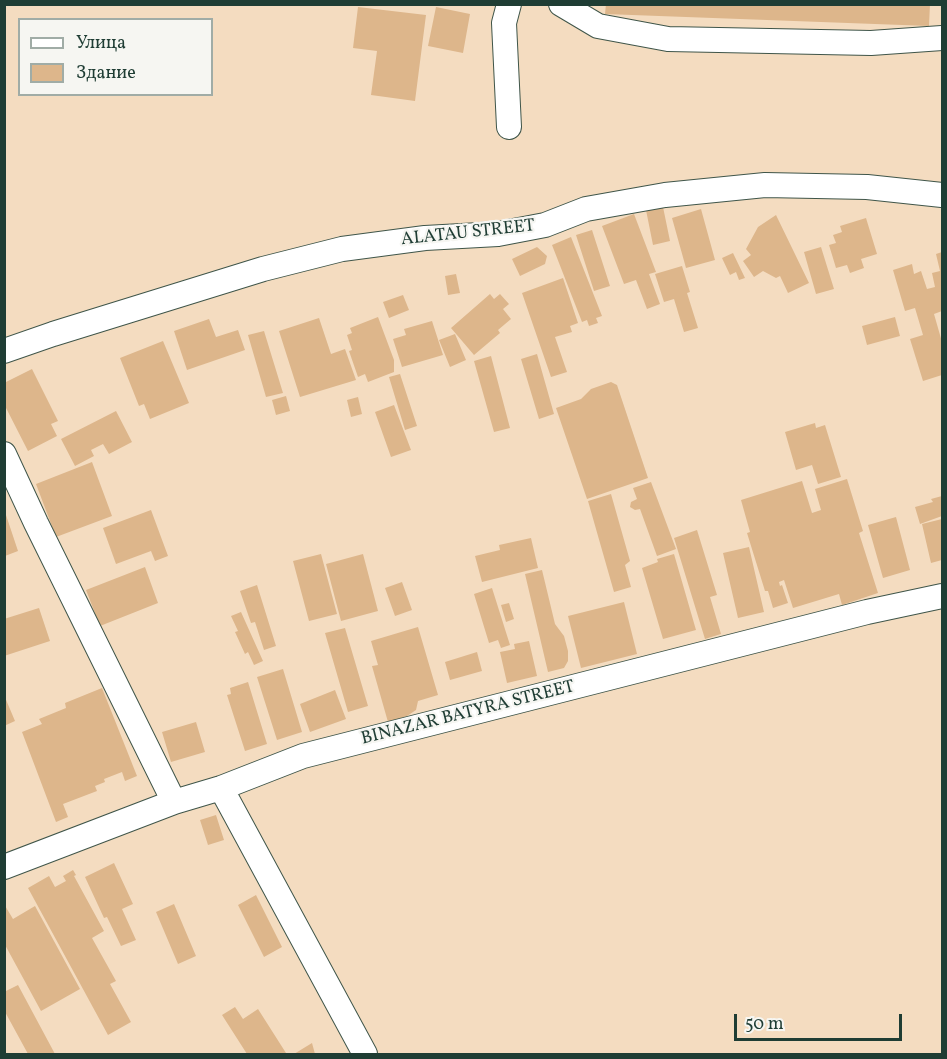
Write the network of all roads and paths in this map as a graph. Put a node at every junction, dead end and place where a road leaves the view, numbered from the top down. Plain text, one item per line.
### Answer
1 (509, 4) edge
2 (561, 4) edge
3 (942, 38) edge
4 (509, 127) dead end
5 (942, 195) edge
6 (4, 351) edge
7 (4, 454) edge
8 (942, 596) edge
9 (221, 788) junction
10 (174, 802) junction
11 (4, 867) edge
12 (365, 1054) edge

1 - 4 street
2 - 3 street
5 - 6 street, ALATAU STREET
7 - 10 street
8 - 9 street, BINAZAR BATYRA STREET
9 - 10 street, BINAZAR BATYRA STREET
9 - 12 street
10 - 11 street, BINAZAR BATYRA STREET

